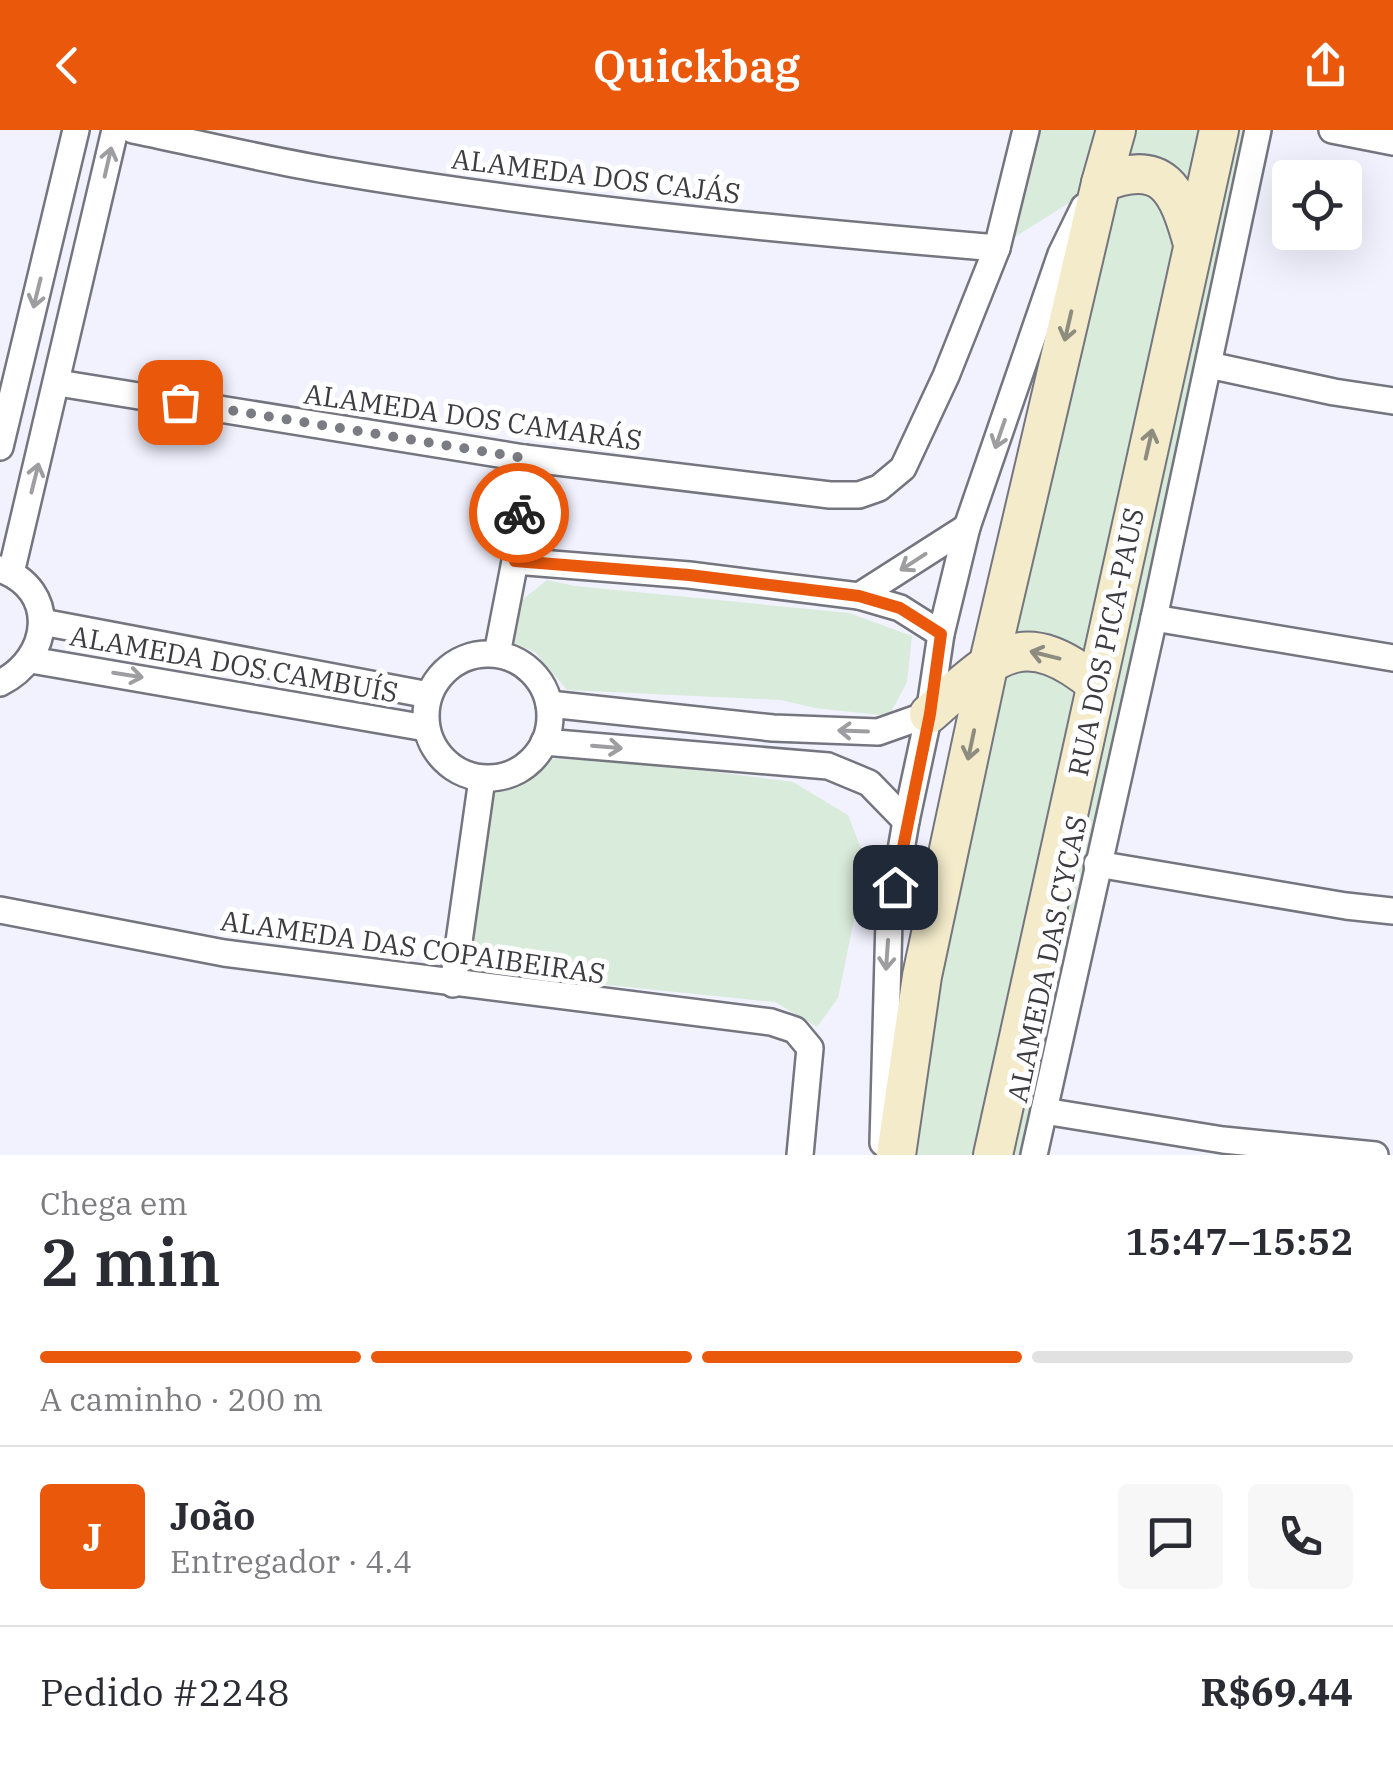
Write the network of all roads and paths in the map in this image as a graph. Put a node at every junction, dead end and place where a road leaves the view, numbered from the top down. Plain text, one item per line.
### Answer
1 (76, 130) edge
2 (116, 130) edge
3 (133, 130) edge
4 (1026, 130) edge
5 (1116, 130) edge
6 (1220, 130) edge
7 (1258, 130) edge
8 (1332, 130) edge
9 (1393, 142) edge
10 (1101, 182) junction
11 (48, 245) junction
12 (1194, 246) junction
13 (997, 248) junction
14 (87, 255) junction
15 (1208, 365) junction
16 (9, 369) edge
17 (58, 382) junction
18 (1393, 401) edge
19 (0, 446) edge
20 (524, 458) junction
21 (968, 527) junction
22 (515, 561) junction
23 (6, 571) edge
24 (859, 596) junction
25 (1154, 618) junction
26 (42, 622) junction
27 (941, 634) junction
28 (496, 654) junction
29 (1393, 658) edge
30 (31, 660) junction
31 (989, 662) junction
32 (0, 684) edge
33 (1096, 684) junction
34 (429, 695) junction
35 (549, 704) junction
36 (653, 714) junction
37 (930, 714) junction
38 (426, 728) junction
39 (773, 728) junction
40 (544, 742) junction
41 (650, 750) junction
42 (769, 760) junction
43 (482, 779) junction
44 (906, 822) junction
45 (1097, 864) junction
46 (0, 910) edge
47 (1393, 910) edge
48 (453, 984) junction
49 (1044, 1111) junction
50 (800, 1155) edge
51 (883, 1155) edge
52 (896, 1155) edge
53 (993, 1155) edge
54 (1034, 1155) edge
55 (1376, 1155) edge

1 - 11 street
14 -> 2 street
3 - 13 street, ALAMEDA DOS CAJÁS
4 - 13 street
5 - 10 street
6 - 12 street, RUA DOS PICA-PAUS
7 - 15 street, ALAMEDA DAS CYCAS
8 - 9 street
10 - 12 street
10 -> 21 street
10 -> 31 street
11 - 14 street
11 -> 16 street
33 -> 12 street, RUA DOS PICA-PAUS
13 - 20 street, ALAMEDA DOS CAMARÁS
14 - 17 street
15 - 18 street
15 - 25 street, ALAMEDA DAS CYCAS
16 - 19 street
17 - 20 street, ALAMEDA DOS CAMARÁS
23 -> 17 street
20 - 22 street
21 -> 24 street
21 - 27 street
22 - 24 street
22 - 28 street
23 - 26 street
24 - 27 street
25 - 29 street
25 - 45 street, ALAMEDA DAS CYCAS
26 - 30 street
26 - 34 street, ALAMEDA DOS CAMBUÍS
27 - 37 street
28 - 34 street
28 - 35 street
30 - 32 street
30 -> 38 street, ALAMEDA DOS CAMBUÍS
33 -> 31 street
31 - 37 street
31 -> 52 street
33 - 53 street, RUA DOS PICA-PAUS
34 - 38 street
35 - 36 street
35 - 40 street
36 - 39 street
36 - 41 street
37 -> 39 street
37 - 44 street
38 - 43 street
39 - 42 street
40 -> 41 street
40 - 43 street
41 - 42 street
42 - 44 street
43 - 48 street
44 -> 51 street
45 - 47 street
45 - 49 street, ALAMEDA DAS CYCAS
46 - 48 street, ALAMEDA DAS COPAIBEIRAS
48 - 50 street, ALAMEDA DAS COPAIBEIRAS
49 - 54 street, ALAMEDA DAS CYCAS
49 - 55 street

